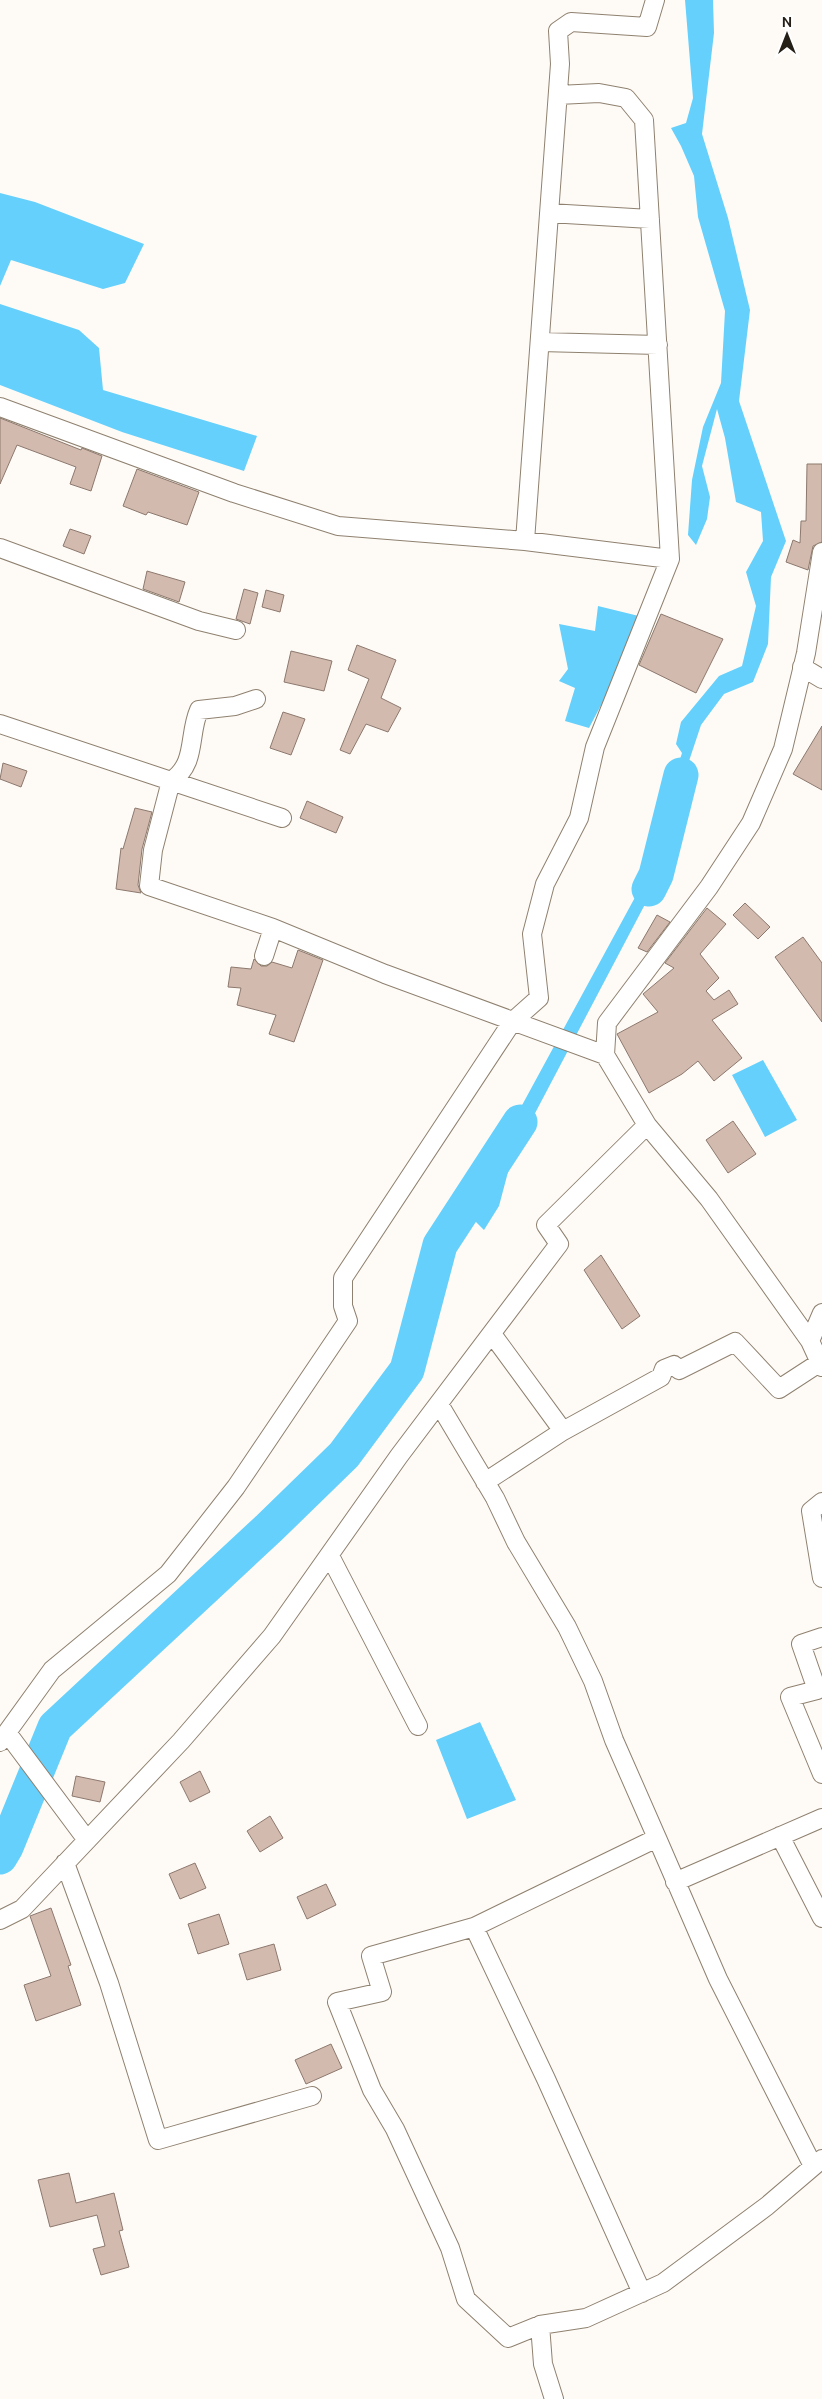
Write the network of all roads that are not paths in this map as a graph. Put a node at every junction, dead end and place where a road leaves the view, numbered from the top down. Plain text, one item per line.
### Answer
1 (655, 0) edge
2 (558, 95) junction
3 (549, 213) junction
4 (650, 219) junction
5 (540, 342) junction
6 (658, 345) junction
7 (0, 407) edge
8 (525, 541) junction
9 (0, 548) edge
10 (822, 552) edge
11 (670, 559) junction
12 (236, 630) dead end
13 (802, 667) junction
14 (822, 679) edge
15 (256, 699) dead end
16 (0, 724) edge
17 (171, 781) junction
18 (282, 818) dead end
19 (273, 928) junction
20 (264, 956) dead end
21 (512, 1022) junction
22 (605, 1055) junction
23 (647, 1126) junction
24 (822, 1313) edge
25 (492, 1334) junction
26 (810, 1341) junction
27 (821, 1365) edge
28 (438, 1404) junction
29 (563, 1431) junction
30 (485, 1482) junction
31 (822, 1502) edge
32 (330, 1556) junction
33 (822, 1578) edge
34 (822, 1637) edge
35 (418, 1726) dead end
36 (4, 1738) edge
37 (822, 1774) edge
38 (822, 1818) edge
39 (780, 1836) junction
40 (656, 1838) junction
41 (87, 1840) junction
42 (65, 1863) junction
43 (676, 1882) junction
44 (822, 1918) edge
45 (0, 1920) edge
46 (474, 1927) junction
47 (312, 2096) dead end
48 (818, 2163) edge
49 (642, 2293) junction
50 (540, 2325) junction
51 (554, 2399) edge

1 - 2 street
2 - 3 street
2 - 4 street
3 - 4 street
3 - 5 street
4 - 6 street
5 - 6 street
5 - 8 street
6 - 11 street
7 - 8 street
8 - 11 street
9 - 12 street
10 - 13 street
11 - 21 street
13 - 14 street
13 - 22 street
15 - 17 street
16 - 17 street
17 - 18 street
17 - 19 street
19 - 20 street
19 - 21 street
21 - 22 street
21 - 36 street
22 - 23 street
23 - 25 street
23 - 26 street
24 - 26 street
25 - 28 street
25 - 29 street
26 - 27 street
27 - 29 street
28 - 30 street
28 - 32 street
29 - 30 street
30 - 40 street
31 - 33 street
32 - 35 street
32 - 41 street
34 - 37 street
36 - 41 street
38 - 39 street
39 - 43 street
39 - 44 street
40 - 43 street
40 - 46 street
41 - 42 street
42 - 45 street
42 - 47 street
43 - 48 street
46 - 49 street
46 - 50 street
48 - 49 street
49 - 50 street
50 - 51 street

